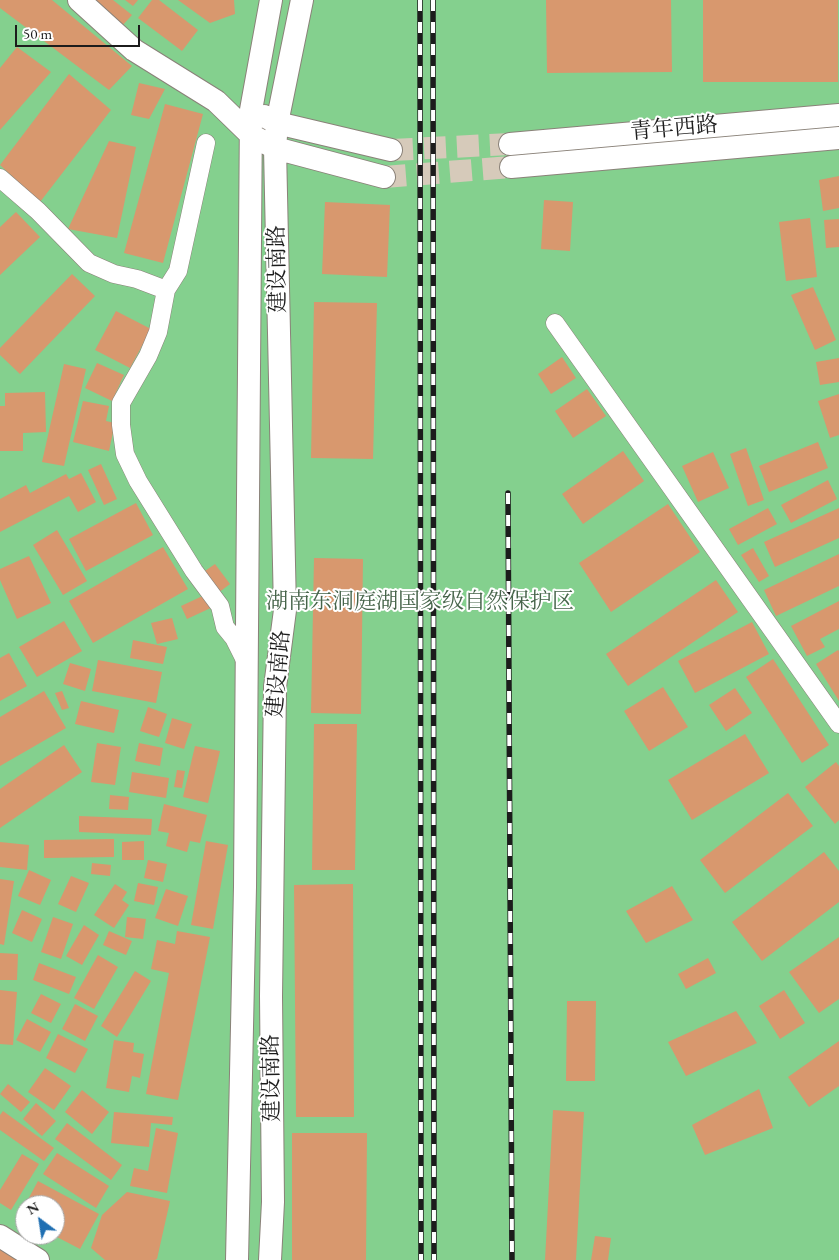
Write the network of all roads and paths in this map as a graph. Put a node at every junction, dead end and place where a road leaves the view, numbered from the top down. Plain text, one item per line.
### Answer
1 (78, 0) edge
2 (271, 0) edge
3 (302, 0) edge
4 (216, 101) junction
5 (251, 110) junction
6 (839, 115) edge
7 (278, 123) junction
8 (251, 135) junction
9 (839, 138) edge
10 (206, 143) dead end
11 (510, 144) tunnel mouth
12 (275, 148) junction
13 (391, 150) tunnel mouth
14 (511, 167) tunnel mouth
15 (384, 177) tunnel mouth
16 (0, 178) edge
17 (166, 290) junction
18 (555, 323) dead end
19 (246, 662) junction
20 (839, 724) edge
21 (0, 1236) edge
22 (38, 1260) edge
23 (237, 1260) edge
24 (270, 1260) edge

1 - 4 main road
2 - 5 main road, 建设南路
3 - 7 main road, 建设南路
4 - 5 main road
4 - 8 main road
5 - 7 main road
5 - 8 main road, 建设南路
6 - 11 main road, 青年西路
7 - 12 main road, 建设南路
7 - 13 main road
8 - 12 main road
8 - 19 main road, 建设南路
9 - 14 main road, 青年西路
10 - 17 street
12 - 15 main road
12 - 24 main road, 建设南路
16 - 17 street
17 - 19 street
18 - 20 street
19 - 23 main road, 建设南路
21 - 22 main road

